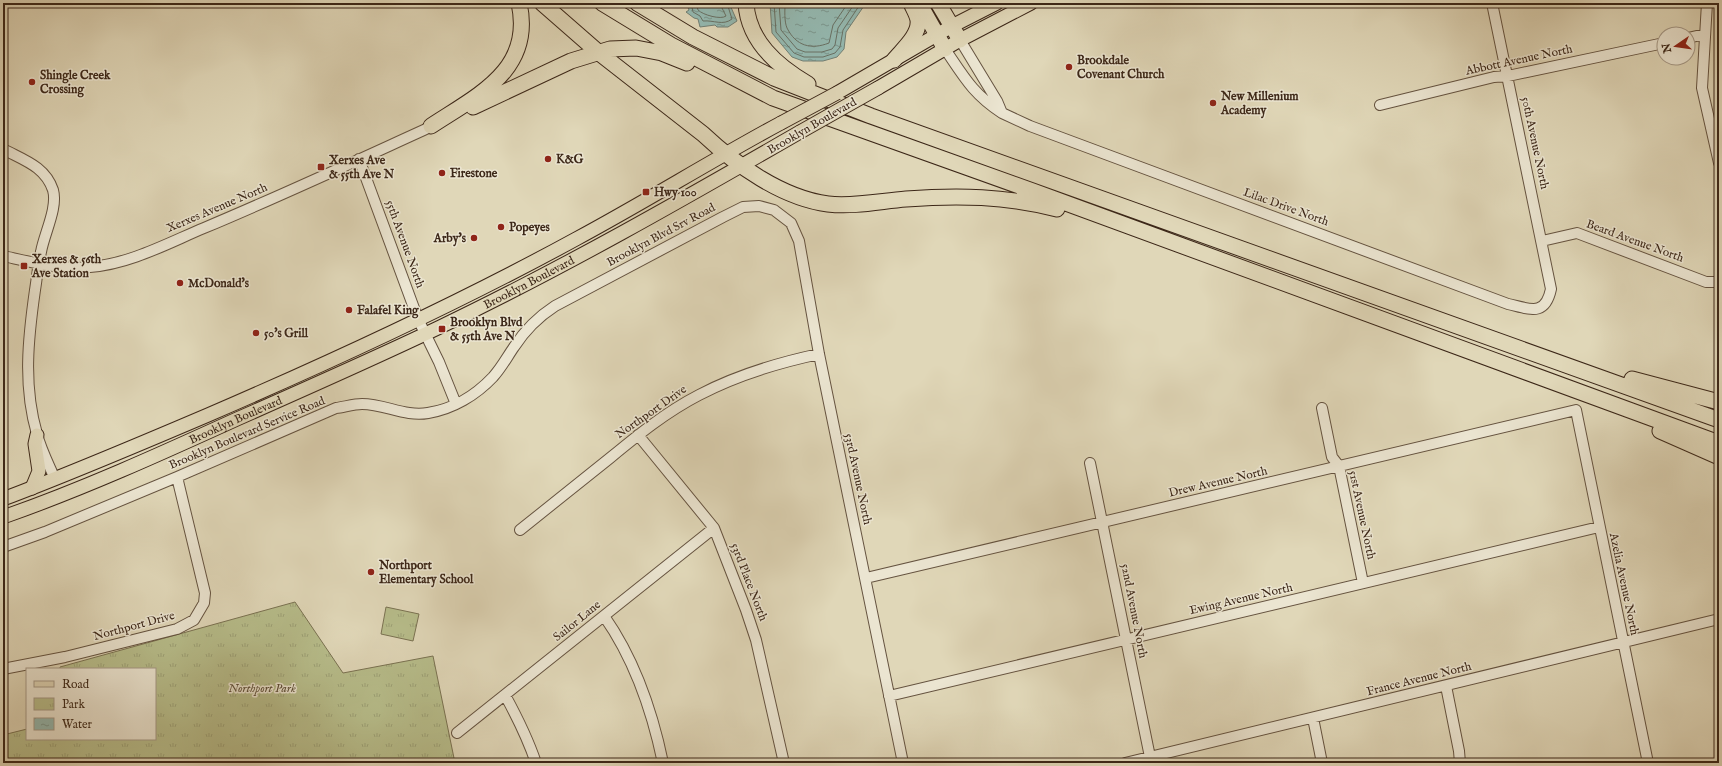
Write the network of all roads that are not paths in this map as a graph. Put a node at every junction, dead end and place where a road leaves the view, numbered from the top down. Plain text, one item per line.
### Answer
1 (519, 3) edge
2 (542, 3) edge
3 (602, 3) edge
4 (637, 3) edge
5 (746, 3) edge
6 (911, 3) edge
7 (919, 3) edge
8 (938, 3) edge
9 (997, 3) edge
10 (1031, 3) edge
11 (1492, 3) edge
12 (1707, 3) edge
13 (952, 26) junction
14 (1705, 34) junction
15 (937, 35) junction
16 (1696, 36) edge
17 (960, 40) junction
18 (1656, 45) edge
19 (945, 49) junction
20 (598, 52) junction
21 (894, 60) junction
22 (1508, 76) junction
23 (773, 98) junction
24 (1380, 105) dead end
25 (473, 107) joint
26 (1002, 113) junction
27 (871, 116) junction
28 (431, 126) junction
29 (3, 149) edge
30 (726, 152) junction
31 (359, 159) junction
32 (1719, 163) edge
33 (741, 166) junction
34 (774, 210) joint
35 (1124, 226) junction
36 (1542, 242) junction
37 (3, 256) edge
38 (39, 264) junction
39 (1719, 282) edge
40 (1551, 289) joint
41 (563, 302) joint
42 (418, 319) junction
43 (425, 334) junction
44 (1535, 353) junction
45 (819, 354) junction
46 (1719, 402) edge
47 (456, 404) junction
48 (1322, 408) dead end
49 (1624, 408) junction
50 (1576, 410) joint
51 (1719, 420) edge
52 (37, 435) junction
53 (638, 436) junction
54 (1719, 443) edge
55 (1719, 457) edge
56 (1090, 462) dead end
57 (1339, 466) junction
58 (177, 477) junction
59 (55, 479) junction
60 (32, 488) junction
61 (3, 499) edge
62 (6, 515) edge
63 (1102, 522) junction
64 (1599, 527) junction
65 (714, 528) junction
66 (520, 530) dead end
67 (3, 547) edge
68 (866, 578) junction
69 (1363, 583) junction
70 (604, 616) junction
71 (1719, 619) edge
72 (1126, 640) junction
73 (1623, 642) junction
74 (3, 669) edge
75 (1446, 686) junction
76 (505, 695) junction
77 (889, 696) junction
78 (1313, 718) junction
79 (457, 734) dead end
80 (1152, 760) edge
81 (536, 763) edge
82 (663, 763) edge
83 (784, 763) edge
84 (902, 763) edge
85 (1125, 763) edge
86 (1322, 763) edge
87 (1460, 763) edge
88 (1648, 763) edge

1 - 28 highway
2 - 20 highway
3 - 23 highway
4 - 27 highway
5 - 27 highway
6 - 21 highway
7 - 15 highway
8 - 13 highway
9 - 13 main road, Brooklyn Boulevard
10 - 17 main road, Brooklyn Boulevard
11 - 22 street, 50th Avenue North
12 - 14 street
13 - 15 main road, Brooklyn Boulevard
13 - 17 highway
14 - 16 street
14 - 32 street
15 - 19 highway
15 - 21 main road, Brooklyn Boulevard
17 - 19 main road, Brooklyn Boulevard
17 - 26 street
18 - 22 street, Abbott Avenue North
19 - 26 street, Lilac Drive North
19 - 33 main road, Brooklyn Boulevard, bridge
20 - 23 highway
20 - 25 highway
20 - 30 highway
21 - 30 main road, Brooklyn Boulevard, bridge
22 - 24 street, Abbott Avenue North
22 - 36 street, 50th Avenue North
23 - 35 highway
25 - 28 street, Xerxes Avenue North
26 - 40 street, Lilac Drive North
27 - 44 highway
28 - 31 street, Xerxes Avenue North
29 - 38 street
30 - 33 highway
30 - 42 main road, Brooklyn Boulevard
31 - 38 street, Xerxes Avenue North
31 - 42 street, 55th Avenue North
33 - 35 highway
33 - 43 main road, Brooklyn Boulevard
34 - 41 street, Brooklyn Blvd Srv Road
34 - 45 street, 53rd Avenue North
35 - 49 highway
36 - 39 street, Beard Avenue North
36 - 40 street, 50th Avenue North
37 - 38 street, Xerxes Avenue North
38 - 52 street
41 - 47 street, Brooklyn Boulevard Service Road
42 - 43 street, 55th Avenue North
42 - 59 main road, Brooklyn Boulevard
43 - 47 street, 55th Avenue North
43 - 62 main road, Brooklyn Boulevard
44 - 46 highway
44 - 51 highway
45 - 53 street, Northport Drive
45 - 68 street, 53rd Avenue North
47 - 58 street, Brooklyn Boulevard Service Road
48 - 57 street, 51st Avenue North
49 - 54 highway
49 - 55 highway
50 - 57 street, Drew Avenue North
50 - 64 street, Azelia Avenue North
52 - 59 street
52 - 60 main road
53 - 65 street, 53rd Place North
53 - 66 street, Northport Drive
56 - 63 street, 52nd Avenue North
57 - 63 street, Drew Avenue North
57 - 69 street, 51st Avenue North
58 - 67 street, Brooklyn Boulevard Service Road
58 - 74 street, Northport Drive
59 - 60 main road, Brooklyn Boulevard
59 - 62 main road
60 - 61 main road, Brooklyn Boulevard
63 - 68 street, Drew Avenue North
63 - 72 street, 52nd Avenue North
64 - 69 street, Ewing Avenue North
64 - 73 street, Azelia Avenue North
65 - 70 street, Sailor Lane
65 - 83 street, 53rd Place North
68 - 77 street, 53rd Avenue North
69 - 72 street, Ewing Avenue North
70 - 76 street, Sailor Lane
70 - 82 street
71 - 73 street, France Avenue North
72 - 77 street, Ewing Avenue North
72 - 80 street, 52nd Avenue North
73 - 75 street, France Avenue North
73 - 88 street, Azelia Avenue North
75 - 78 street, France Avenue North
75 - 87 street
76 - 79 street, Sailor Lane
76 - 81 street
77 - 84 street, 53rd Avenue North
78 - 80 street, France Avenue North
78 - 86 street
80 - 85 street, France Avenue North

